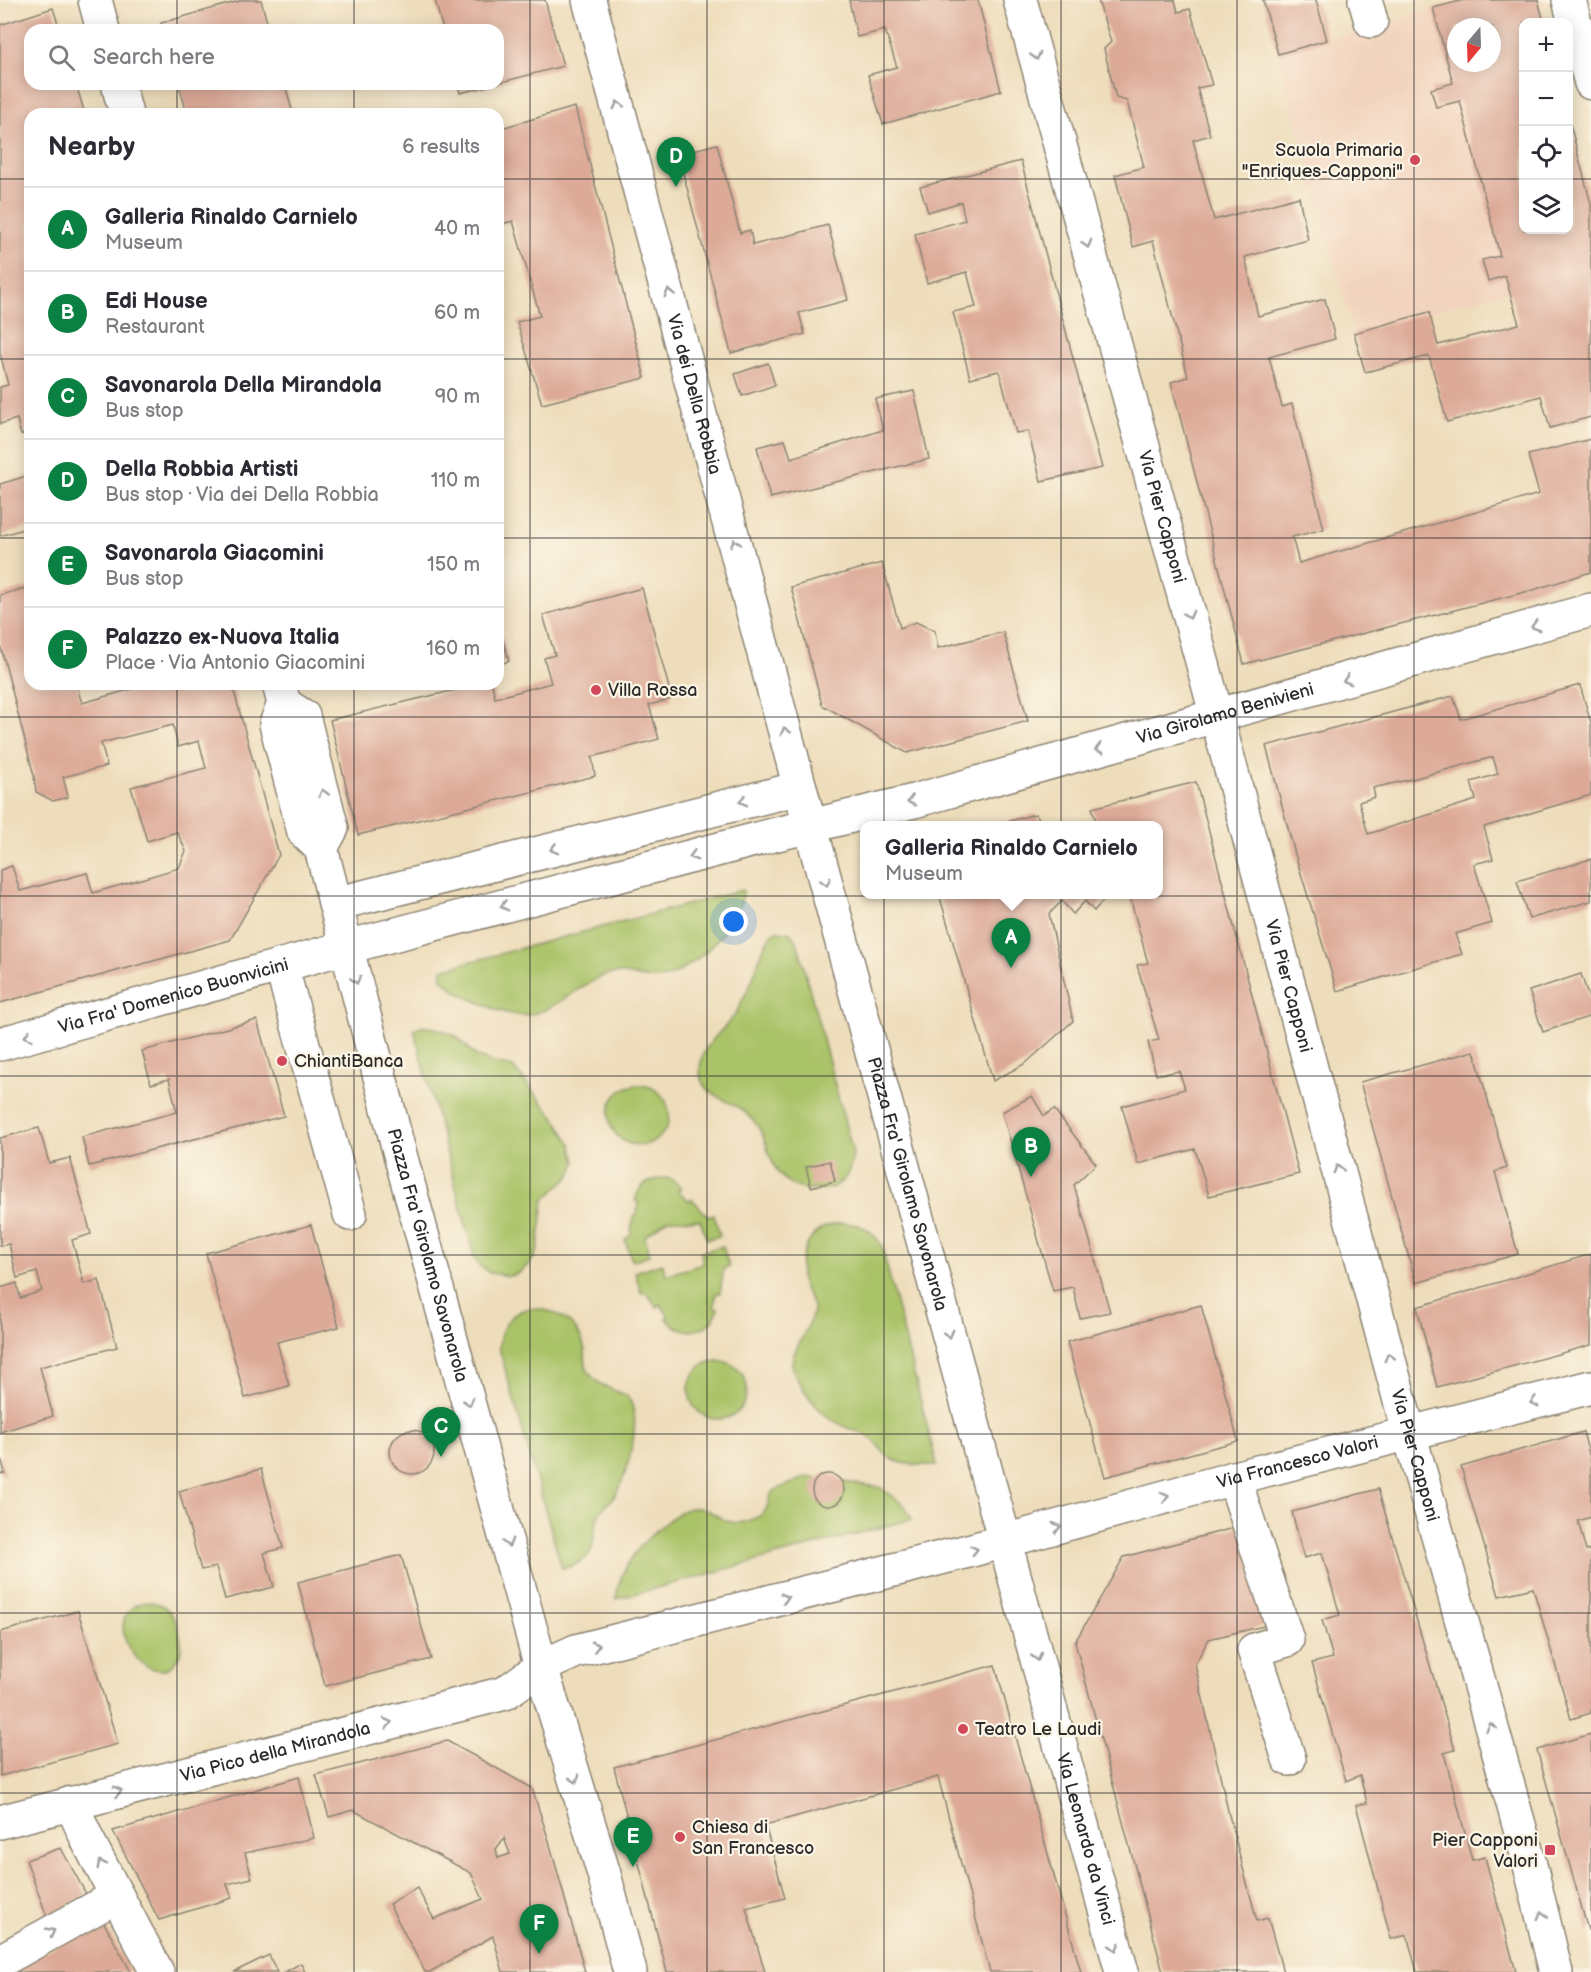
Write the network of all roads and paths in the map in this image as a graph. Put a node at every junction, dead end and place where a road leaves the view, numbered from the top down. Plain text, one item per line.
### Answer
1 (95, 0) edge
2 (590, 0) edge
3 (1020, 0) edge
4 (1569, 0) edge
5 (101, 24) edge
6 (1591, 83) edge
7 (120, 90) edge
8 (124, 108) edge
9 (1591, 610) edge
10 (281, 694) edge
11 (1216, 716) junction
12 (800, 788) junction
13 (810, 826) junction
14 (335, 904) junction
15 (347, 947) junction
16 (281, 965) junction
17 (0, 1044) edge
18 (350, 1214) dead end
19 (1591, 1387) edge
20 (1410, 1432) junction
21 (1234, 1478) junction
22 (1005, 1542) junction
23 (1022, 1601) joint
24 (541, 1666) junction
25 (1289, 1760) dead end
26 (71, 1803) junction
27 (0, 1822) edge
28 (117, 1896) junction
29 (0, 1961) edge
30 (157, 1972) edge
31 (630, 1972) edge
32 (1122, 1972) edge
33 (1556, 1972) edge

1 - 5 street
12 -> 2 street, Via dei Della Robbia
3 -> 11 street, Via Pier Capponi
4 - 6 street
7 - 8 street
9 -> 11 street, Via Girolamo Benivieni
10 - 14 street, Piazza Fra' Girolamo Savonarola
11 -> 13 street, Via Girolamo Benivieni
20 -> 11 street, Via Pier Capponi
12 - 13 street, Piazza Fra' Girolamo Savonarola
12 -> 14 street
13 -> 15 street
13 -> 22 street, Piazza Fra' Girolamo Savonarola
14 - 15 street, Piazza Fra' Girolamo Savonarola
15 - 16 street, Via Fra' Domenico Buonvicini
15 -> 24 street, Piazza Fra' Girolamo Savonarola
16 -> 17 street, Via Fra' Domenico Buonvicini
16 - 18 street
19 -> 20 street, Via Francesco Valori
20 - 21 street, Via Francesco Valori
33 -> 20 street, Via Pier Capponi
22 -> 21 street, Via Francesco Valori
21 - 25 street
22 - 23 street, Piazza Fra' Girolamo Savonarola
24 -> 22 street
23 -> 32 street, Via Leonardo da Vinci
26 -> 24 street, Via Pico della Mirandola
24 -> 31 street, Piazza Fra' Girolamo Savonarola
26 - 27 street, Via Pico della Mirandola
28 -> 26 street
29 -> 28 street
28 - 30 street

